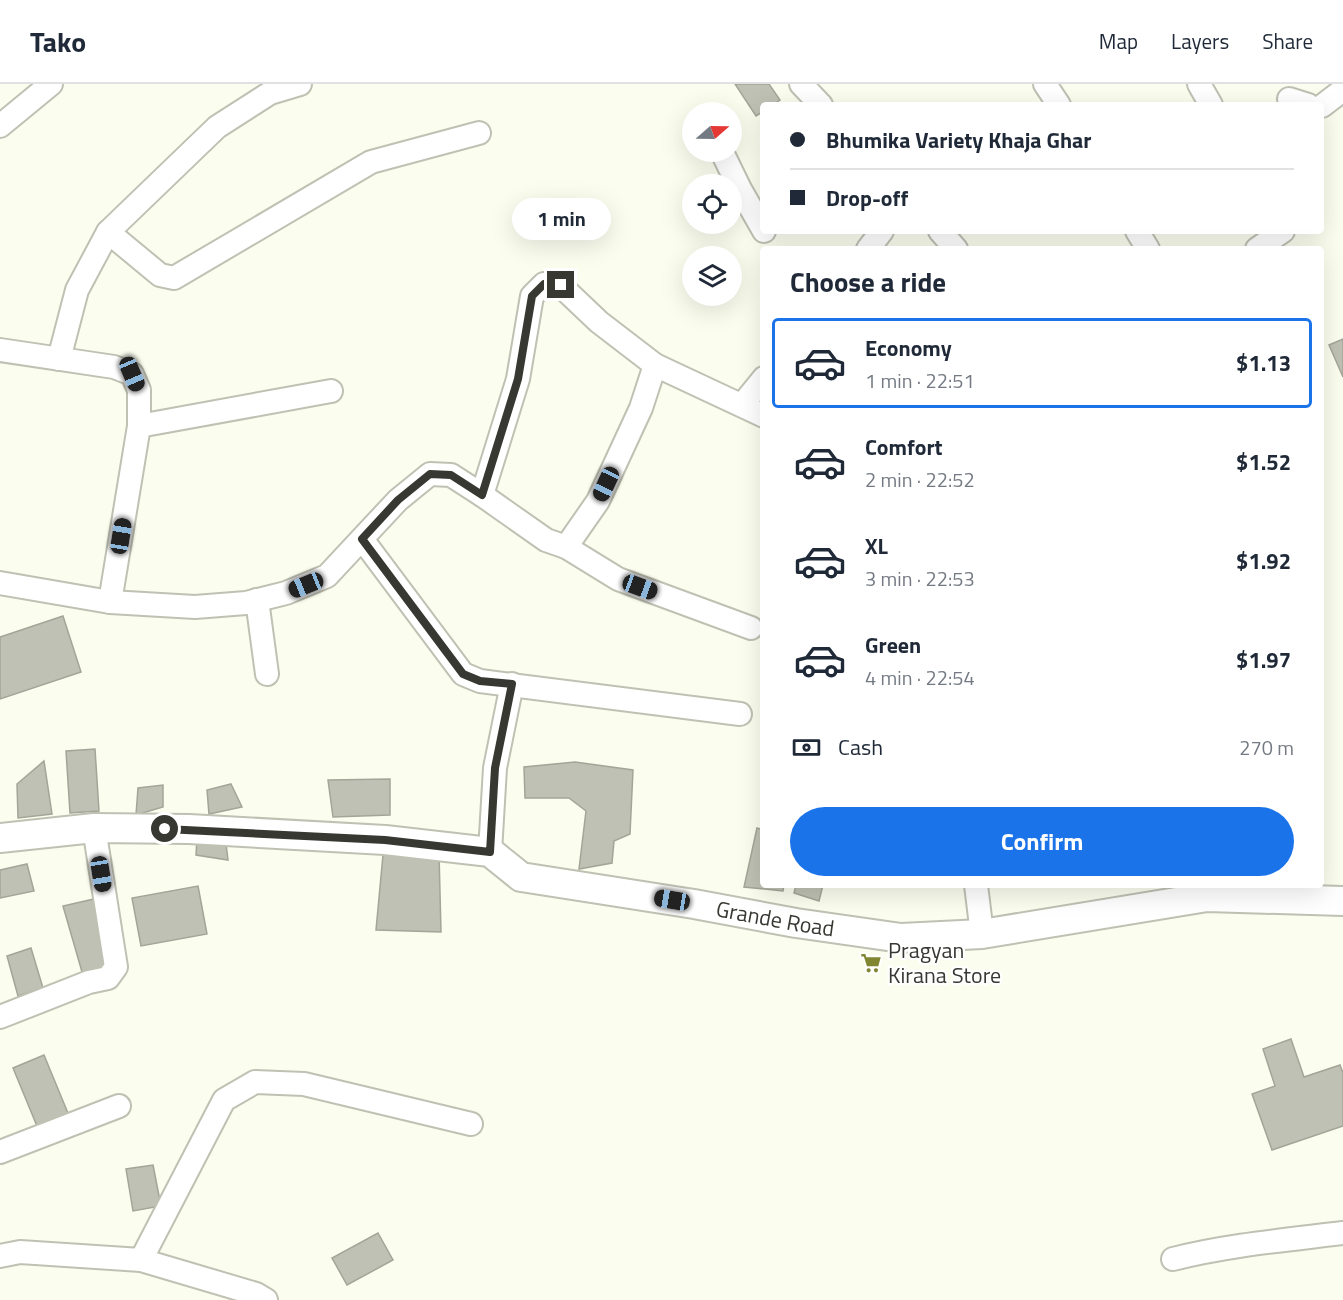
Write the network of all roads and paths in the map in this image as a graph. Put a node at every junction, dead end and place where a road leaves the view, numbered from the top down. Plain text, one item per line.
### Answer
1 (51, 84) edge
2 (300, 84) edge
3 (801, 84) edge
4 (1046, 84) edge
5 (1199, 84) edge
6 (1343, 90) edge
7 (818, 102) edge
8 (1057, 102) edge
9 (1209, 102) edge
10 (1324, 104) edge
11 (0, 126) edge
12 (479, 133) dead end
13 (727, 162) edge
14 (760, 224) edge
15 (108, 232) junction
16 (880, 234) edge
17 (943, 234) edge
18 (1279, 234) edge
19 (870, 246) edge
20 (953, 246) edge
21 (1261, 246) edge
22 (0, 350) edge
23 (59, 359) junction
24 (655, 365) junction
25 (760, 383) edge
26 (331, 391) dead end
27 (742, 405) junction
28 (760, 414) edge
29 (139, 426) junction
30 (482, 495) junction
31 (362, 539) junction
32 (566, 547) junction
33 (0, 583) edge
34 (257, 600) junction
35 (110, 602) junction
36 (752, 628) dead end
37 (267, 674) dead end
38 (512, 684) junction
39 (740, 714) dead end
40 (94, 828) junction
41 (0, 838) edge
42 (490, 852) junction
43 (976, 888) edge
44 (1310, 892) edge
45 (1343, 901) edge
46 (982, 934) junction
47 (0, 1017) edge
48 (119, 1106) dead end
49 (471, 1124) dead end
50 (0, 1152) edge
51 (1343, 1233) edge
52 (0, 1256) edge
53 (1173, 1259) dead end
54 (141, 1260) junction
55 (266, 1300) edge

1 - 11 street
2 - 15 street
3 - 7 street
4 - 8 street
5 - 9 street
6 - 10 street
12 - 15 street
13 - 14 street
15 - 23 street
16 - 19 street
17 - 20 street
18 - 21 street
22 - 23 street
23 - 29 street
24 - 27 street
24 - 30 street
24 - 32 street
25 - 27 street
26 - 29 street
27 - 28 street
29 - 35 street
30 - 31 street
30 - 32 street
31 - 34 street
31 - 38 street
32 - 36 street
33 - 35 street
34 - 35 street
34 - 37 street
38 - 39 street
38 - 42 street
40 - 41 street
40 - 42 street
40 - 47 street
42 - 46 street, Grande Road
43 - 46 street
44 - 45 street, Grande Road
44 - 46 street, Grande Road
48 - 50 street
49 - 54 street
51 - 53 street
52 - 54 street
54 - 55 street

